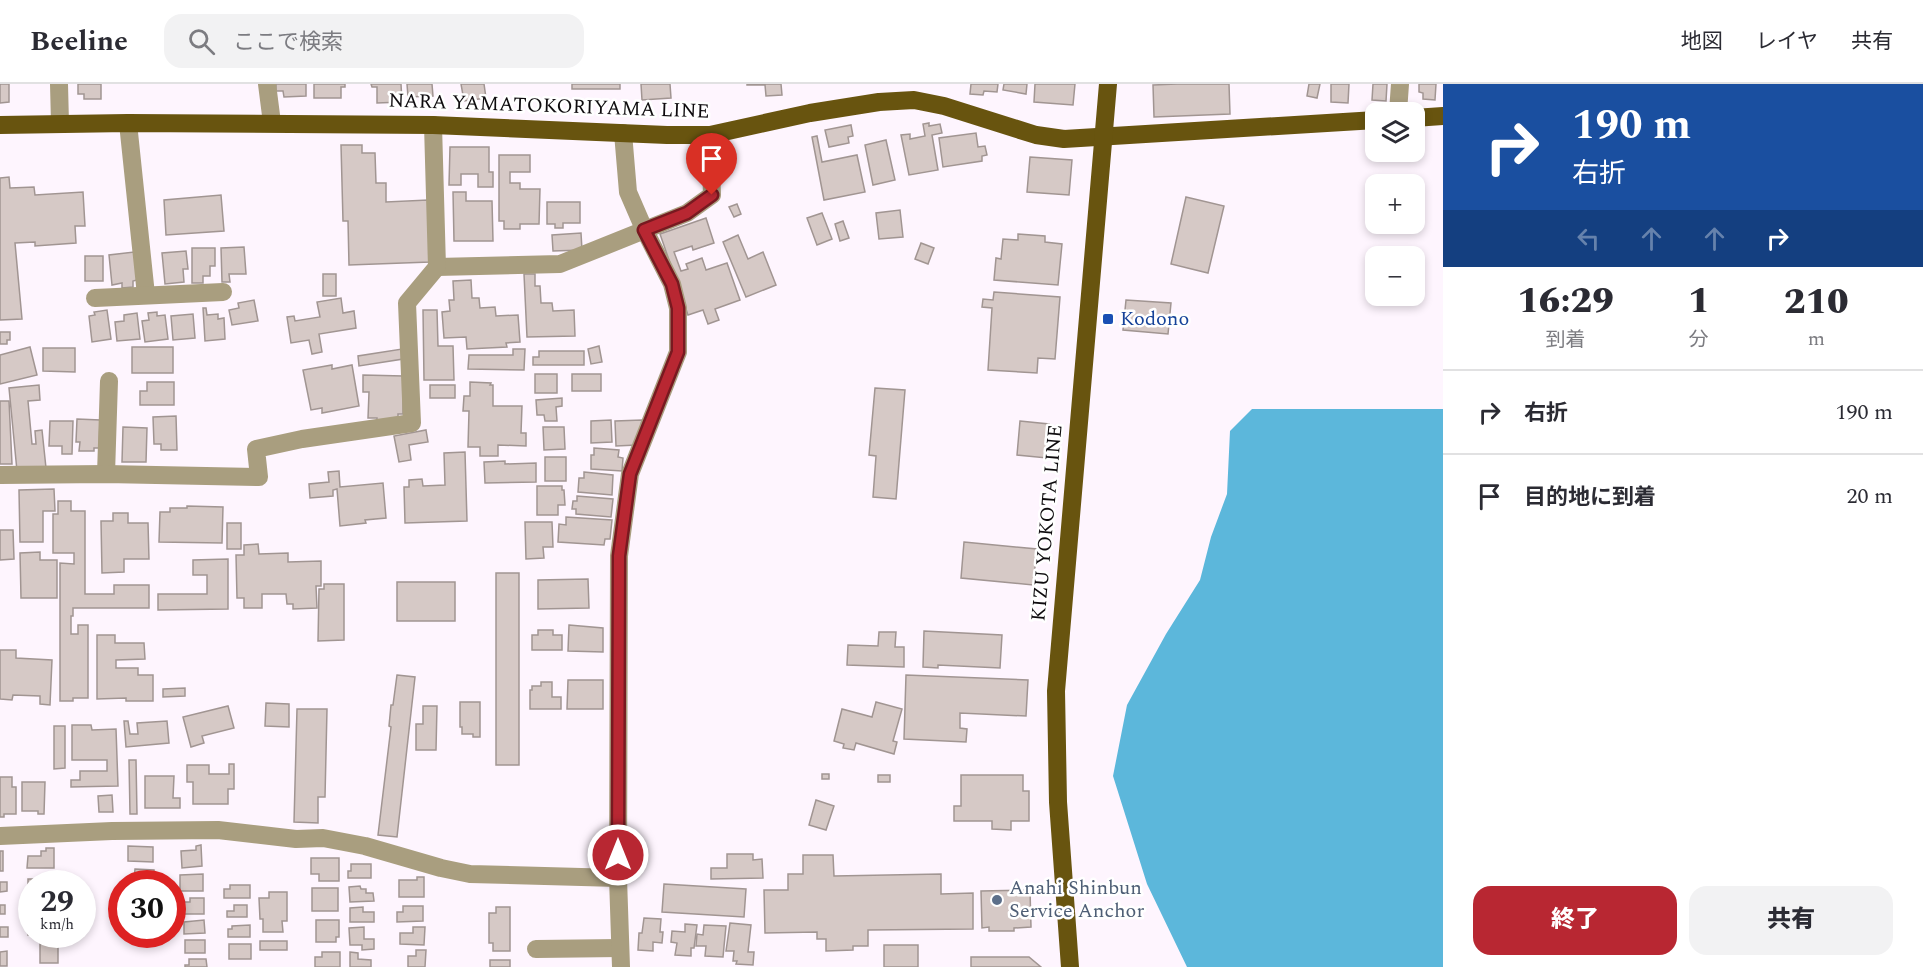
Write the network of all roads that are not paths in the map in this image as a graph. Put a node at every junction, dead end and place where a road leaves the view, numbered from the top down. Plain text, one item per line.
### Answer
1 (58, 84) edge
2 (267, 84) edge
3 (1108, 84) edge
4 (1400, 84) edge
5 (1399, 102) edge
6 (1443, 116) edge
7 (1425, 117) edge
8 (1365, 121) edge
9 (60, 123) junction
10 (128, 123) junction
11 (272, 123) junction
12 (0, 125) edge
13 (433, 125) junction
14 (623, 133) junction
15 (710, 135) junction
16 (1104, 137) junction
17 (644, 230) junction
18 (437, 267) junction
19 (223, 292) dead end
20 (146, 295) junction
21 (95, 298) dead end
22 (109, 381) dead end
23 (106, 474) junction
24 (0, 475) edge
25 (0, 836) edge
26 (618, 878) junction
27 (620, 948) junction
28 (536, 949) dead end
29 (621, 967) edge
30 (1070, 967) edge

1 - 9 street
2 - 11 street
3 - 16 main road, KIZU YOKOTA LINE
4 - 5 street
6 - 7 main road
8 - 16 main road, NARA YAMATOKORIYAMA LINE
9 - 10 main road, NARA YAMATOKORIYAMA LINE
9 - 12 main road, NARA YAMATOKORIYAMA LINE
10 - 11 main road, NARA YAMATOKORIYAMA LINE
10 - 20 street
11 - 13 main road, NARA YAMATOKORIYAMA LINE
13 - 14 main road, NARA YAMATOKORIYAMA LINE
13 - 18 street
14 - 15 main road, NARA YAMATOKORIYAMA LINE
14 - 17 street
15 - 16 main road, NARA YAMATOKORIYAMA LINE
15 - 17 street
16 - 30 main road, KIZU YOKOTA LINE
17 - 18 street
17 - 26 street
18 - 23 street
19 - 20 street
20 - 21 street
22 - 23 street
23 - 24 street
25 - 26 street
26 - 27 street
27 - 28 street
27 - 29 street

